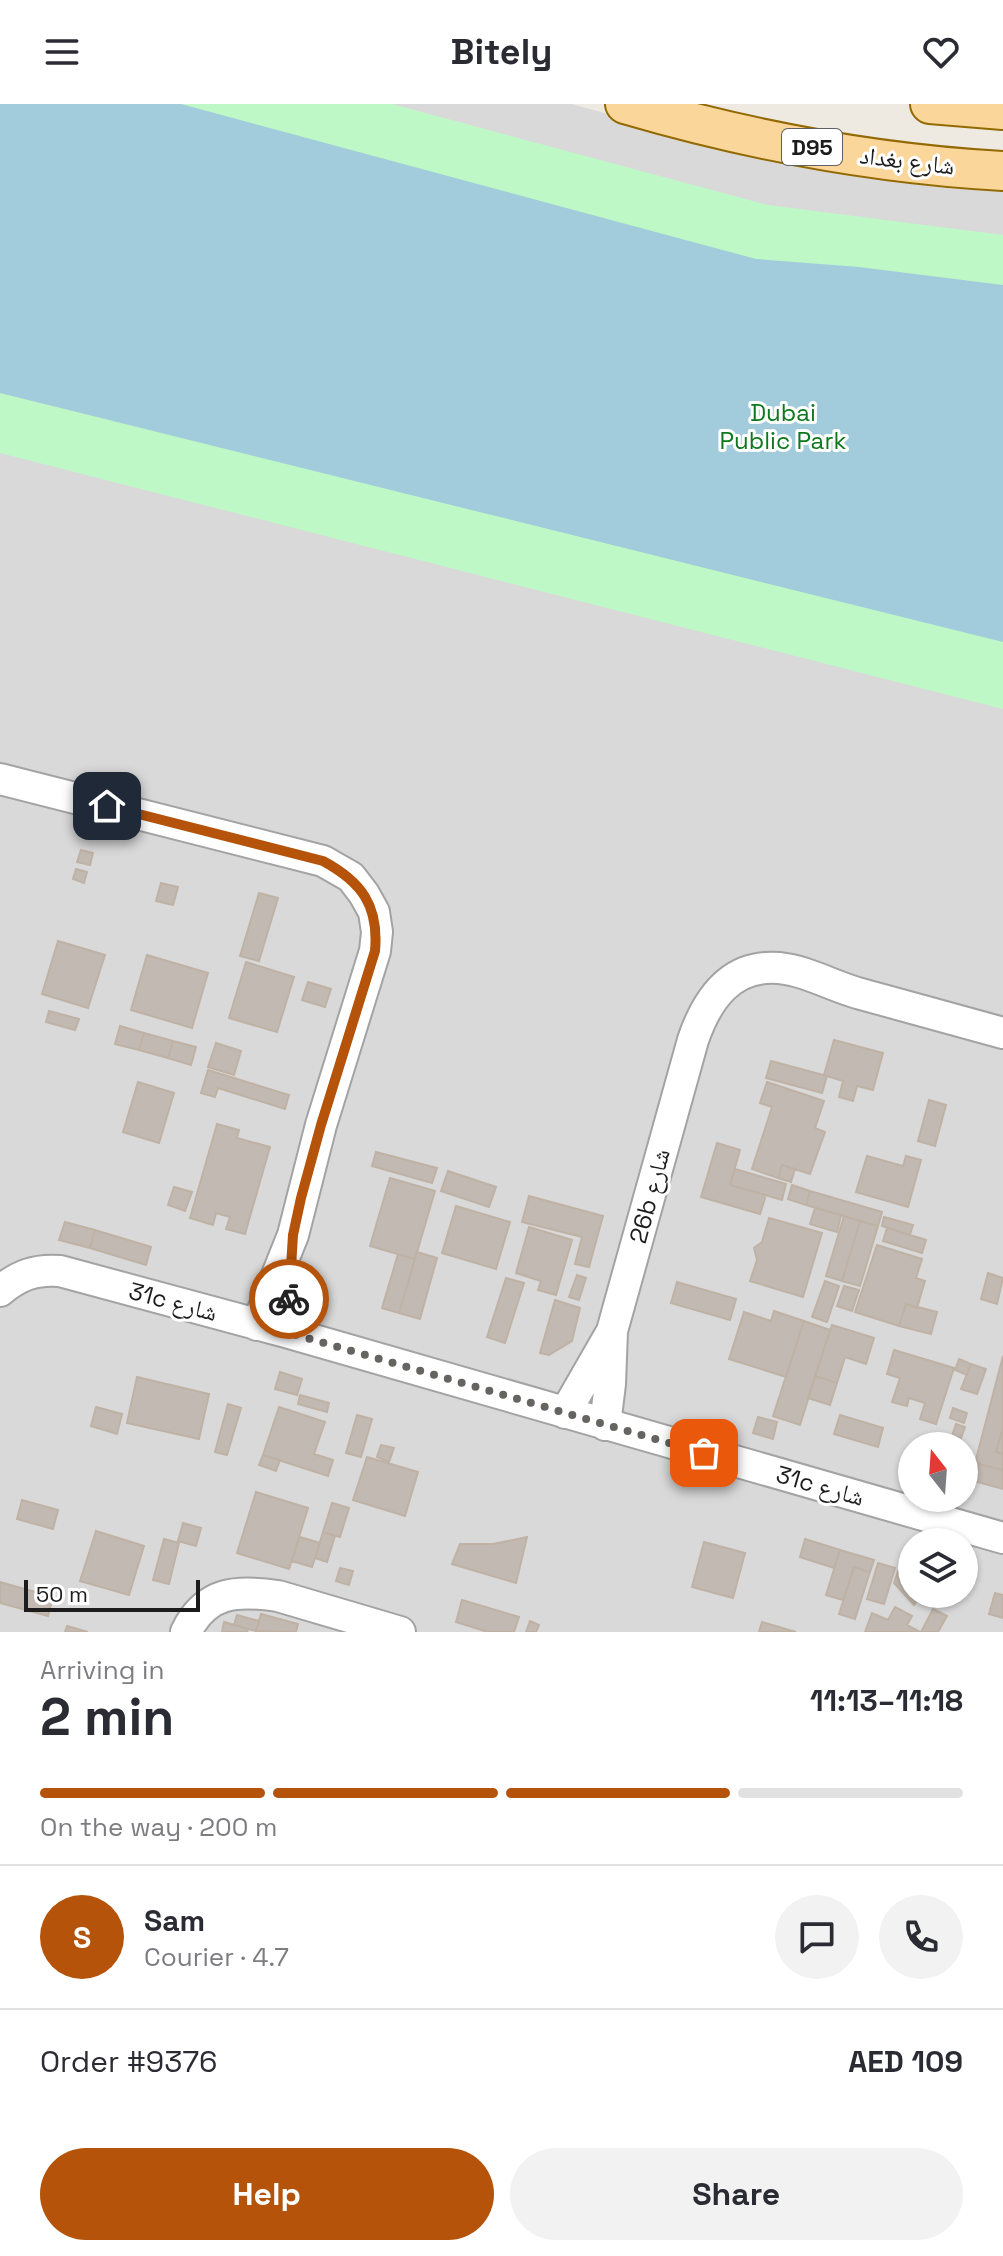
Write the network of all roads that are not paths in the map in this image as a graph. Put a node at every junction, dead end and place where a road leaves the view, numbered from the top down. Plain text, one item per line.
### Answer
1 (625, 104) edge
2 (930, 104) edge
3 (1003, 110) edge
4 (1003, 171) edge
5 (0, 779) edge
6 (1003, 1033) edge
7 (293, 1235) junction
8 (0, 1291) edge
9 (257, 1325) junction
10 (612, 1331) junction
11 (286, 1332) junction
12 (565, 1413) junction
13 (605, 1425) junction
14 (1003, 1538) edge
15 (186, 1632) edge
16 (400, 1632) edge

1 - 4 main road, شارع بغداد / D95
2 - 3 main road
5 - 7 street
6 - 10 street, 26b شارع
7 - 9 street
7 - 11 street
8 - 9 street, 31c شارع
9 - 11 street, 31c شارع
10 - 12 street, 26b شارع
10 - 13 street, 26b شارع
11 - 12 street, 31c شارع
12 - 13 street, 31c شارع
13 - 14 street, 31c شارع
15 - 16 street

